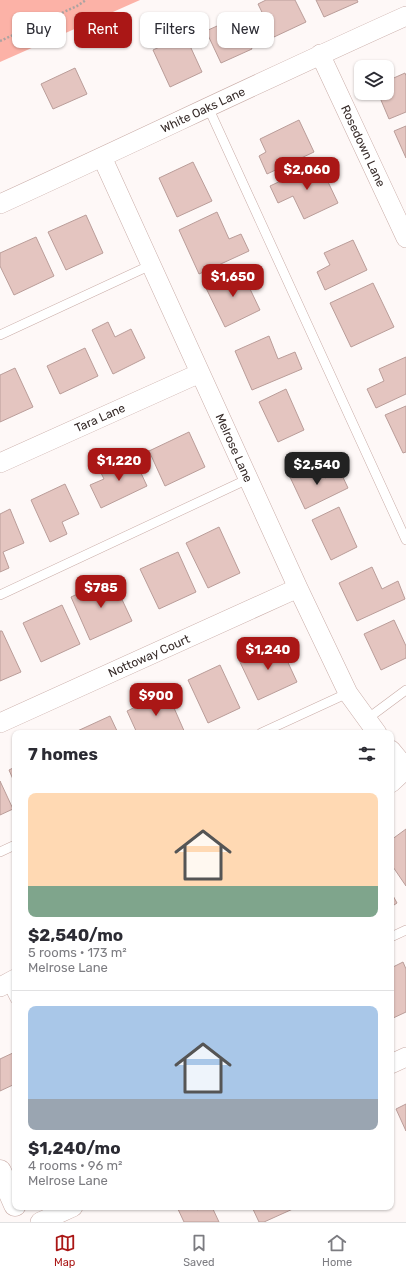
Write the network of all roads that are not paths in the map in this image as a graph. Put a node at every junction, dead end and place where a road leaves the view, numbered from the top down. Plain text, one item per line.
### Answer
1 (406, 16) edge
2 (320, 54) junction
3 (208, 107) junction
4 (102, 157) junction
5 (0, 204) edge
6 (406, 238) edge
7 (151, 265) junction
8 (0, 335) edge
9 (200, 373) junction
10 (0, 463) edge
11 (248, 479) junction
12 (406, 540) edge
13 (298, 588) junction
14 (0, 595) edge
15 (406, 690) edge
16 (348, 693) junction
17 (0, 723) edge
18 (372, 726) edge
19 (267, 730) edge
20 (394, 754) edge
21 (406, 768) edge
22 (394, 780) edge
23 (12, 846) edge
24 (0, 852) edge
25 (406, 930) edge
26 (394, 936) edge
27 (406, 1057) edge
28 (394, 1063) edge
29 (0, 1171) edge
30 (12, 1199) edge
31 (17, 1210) edge
32 (66, 1210) edge
33 (22, 1222) edge
34 (40, 1222) edge

1 - 2 street, White Oaks Lane
2 - 3 street, White Oaks Lane
2 - 6 street, Rosedown Lane
3 - 4 street, White Oaks Lane
3 - 12 lane
4 - 5 street, White Oaks Lane
4 - 7 street, Melrose Lane
7 - 8 lane
7 - 9 street, Melrose Lane
9 - 10 street, Tara Lane
9 - 11 street, Melrose Lane
11 - 13 street, Melrose Lane
11 - 14 lane
13 - 16 street, Melrose Lane
13 - 17 street, Nottoway Court
15 - 18 lane
16 - 18 street, Melrose Lane
16 - 19 lane
20 - 21 street
21 - 22 street
23 - 24 lane
25 - 26 lane
27 - 28 street
29 - 30 main road
31 - 33 main road
32 - 34 street

